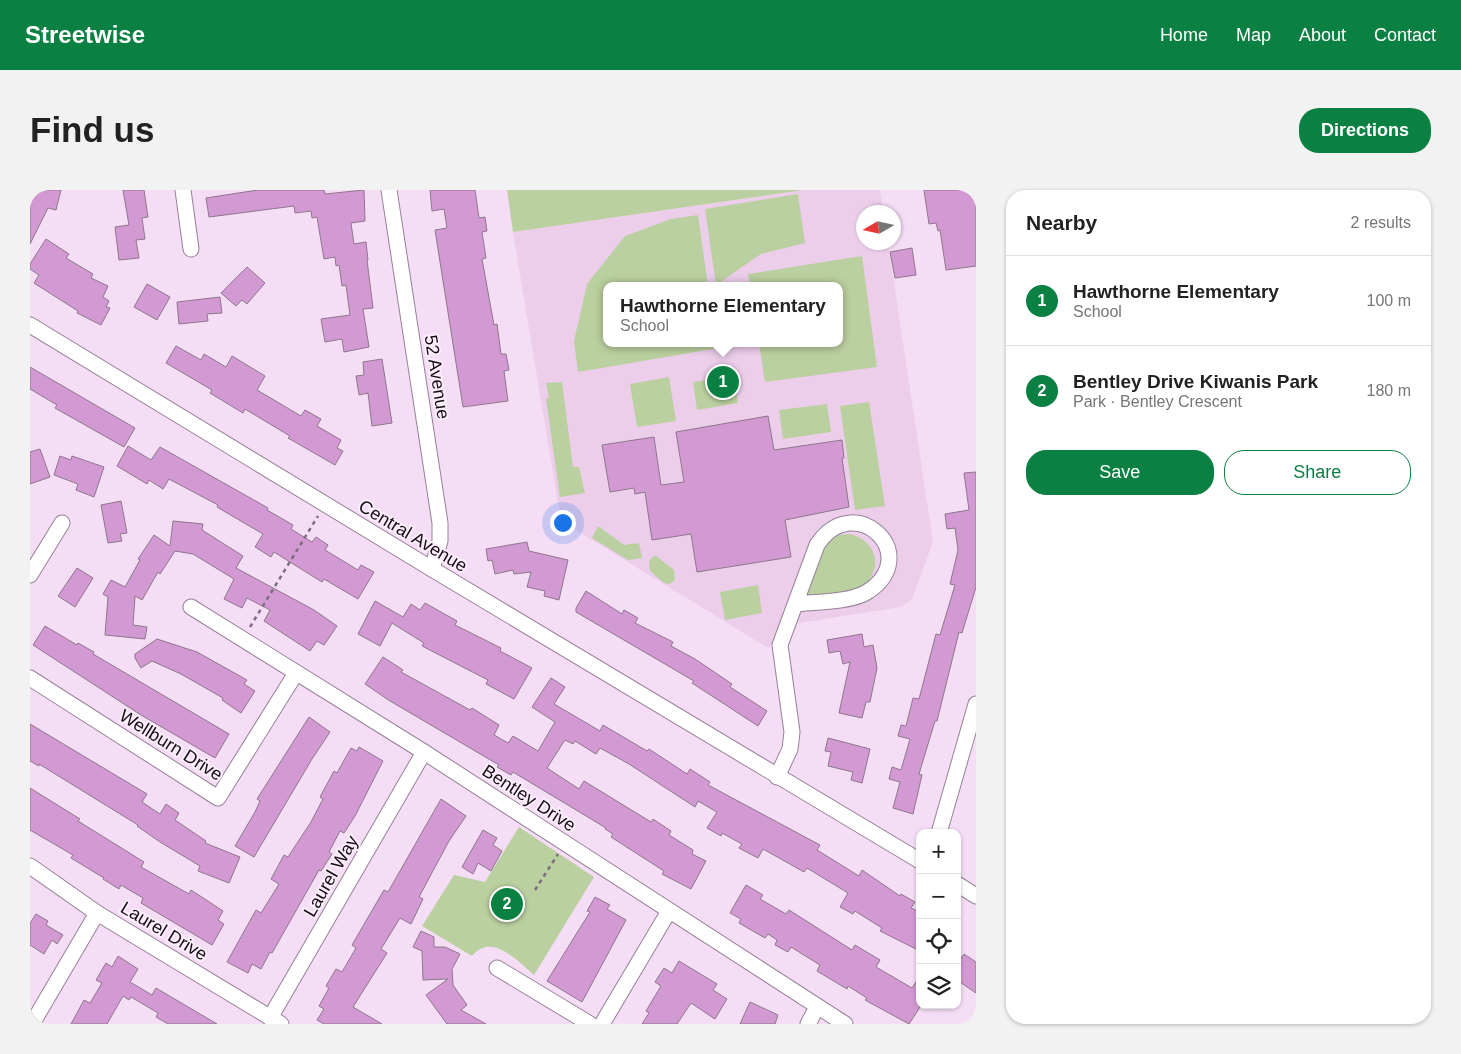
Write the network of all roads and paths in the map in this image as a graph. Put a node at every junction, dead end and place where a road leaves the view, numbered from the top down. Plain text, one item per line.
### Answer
1 (183, 190) edge
2 (389, 190) edge
3 (191, 249) dead end
4 (30, 325) edge
5 (326, 504) junction
6 (62, 523) dead end
7 (432, 569) junction
8 (30, 575) edge
9 (796, 604) junction
10 (191, 607) dead end
11 (246, 633) dead end
12 (296, 672) junction
13 (30, 678) edge
14 (976, 704) edge
15 (424, 752) junction
16 (778, 777) junction
17 (940, 829) edge
18 (565, 844) junction
19 (916, 860) edge
20 (30, 866) edge
21 (961, 887) edge
22 (535, 890) dead end
23 (976, 896) edge
24 (669, 911) junction
25 (96, 913) junction
26 (497, 968) dead end
27 (817, 1007) junction
28 (276, 1021) edge
29 (32, 1024) edge
30 (590, 1024) edge
31 (602, 1024) edge
32 (808, 1024) edge
33 (845, 1024) edge

1 - 3 street
2 - 7 street, 52 Avenue
4 - 5 street, Central Avenue
5 - 7 street, Central Avenue
5 - 11 path
6 - 8 street
7 - 16 street, Central Avenue
9 - 9 street
9 - 16 street
10 - 12 street, Bentley Drive
12 - 13 street, Wellburn Drive
12 - 15 street, Bentley Drive
14 - 17 street
15 - 18 street, Bentley Drive
15 - 28 street, Laurel Way
16 - 19 street, Central Avenue
18 - 22 path
18 - 24 street, Bentley Drive
20 - 25 street, Laurel Drive
21 - 23 street
24 - 27 street, Bentley Drive
24 - 31 street
25 - 28 street, Laurel Drive
25 - 29 street
26 - 30 street
27 - 32 street
27 - 33 street, Bentley Drive

